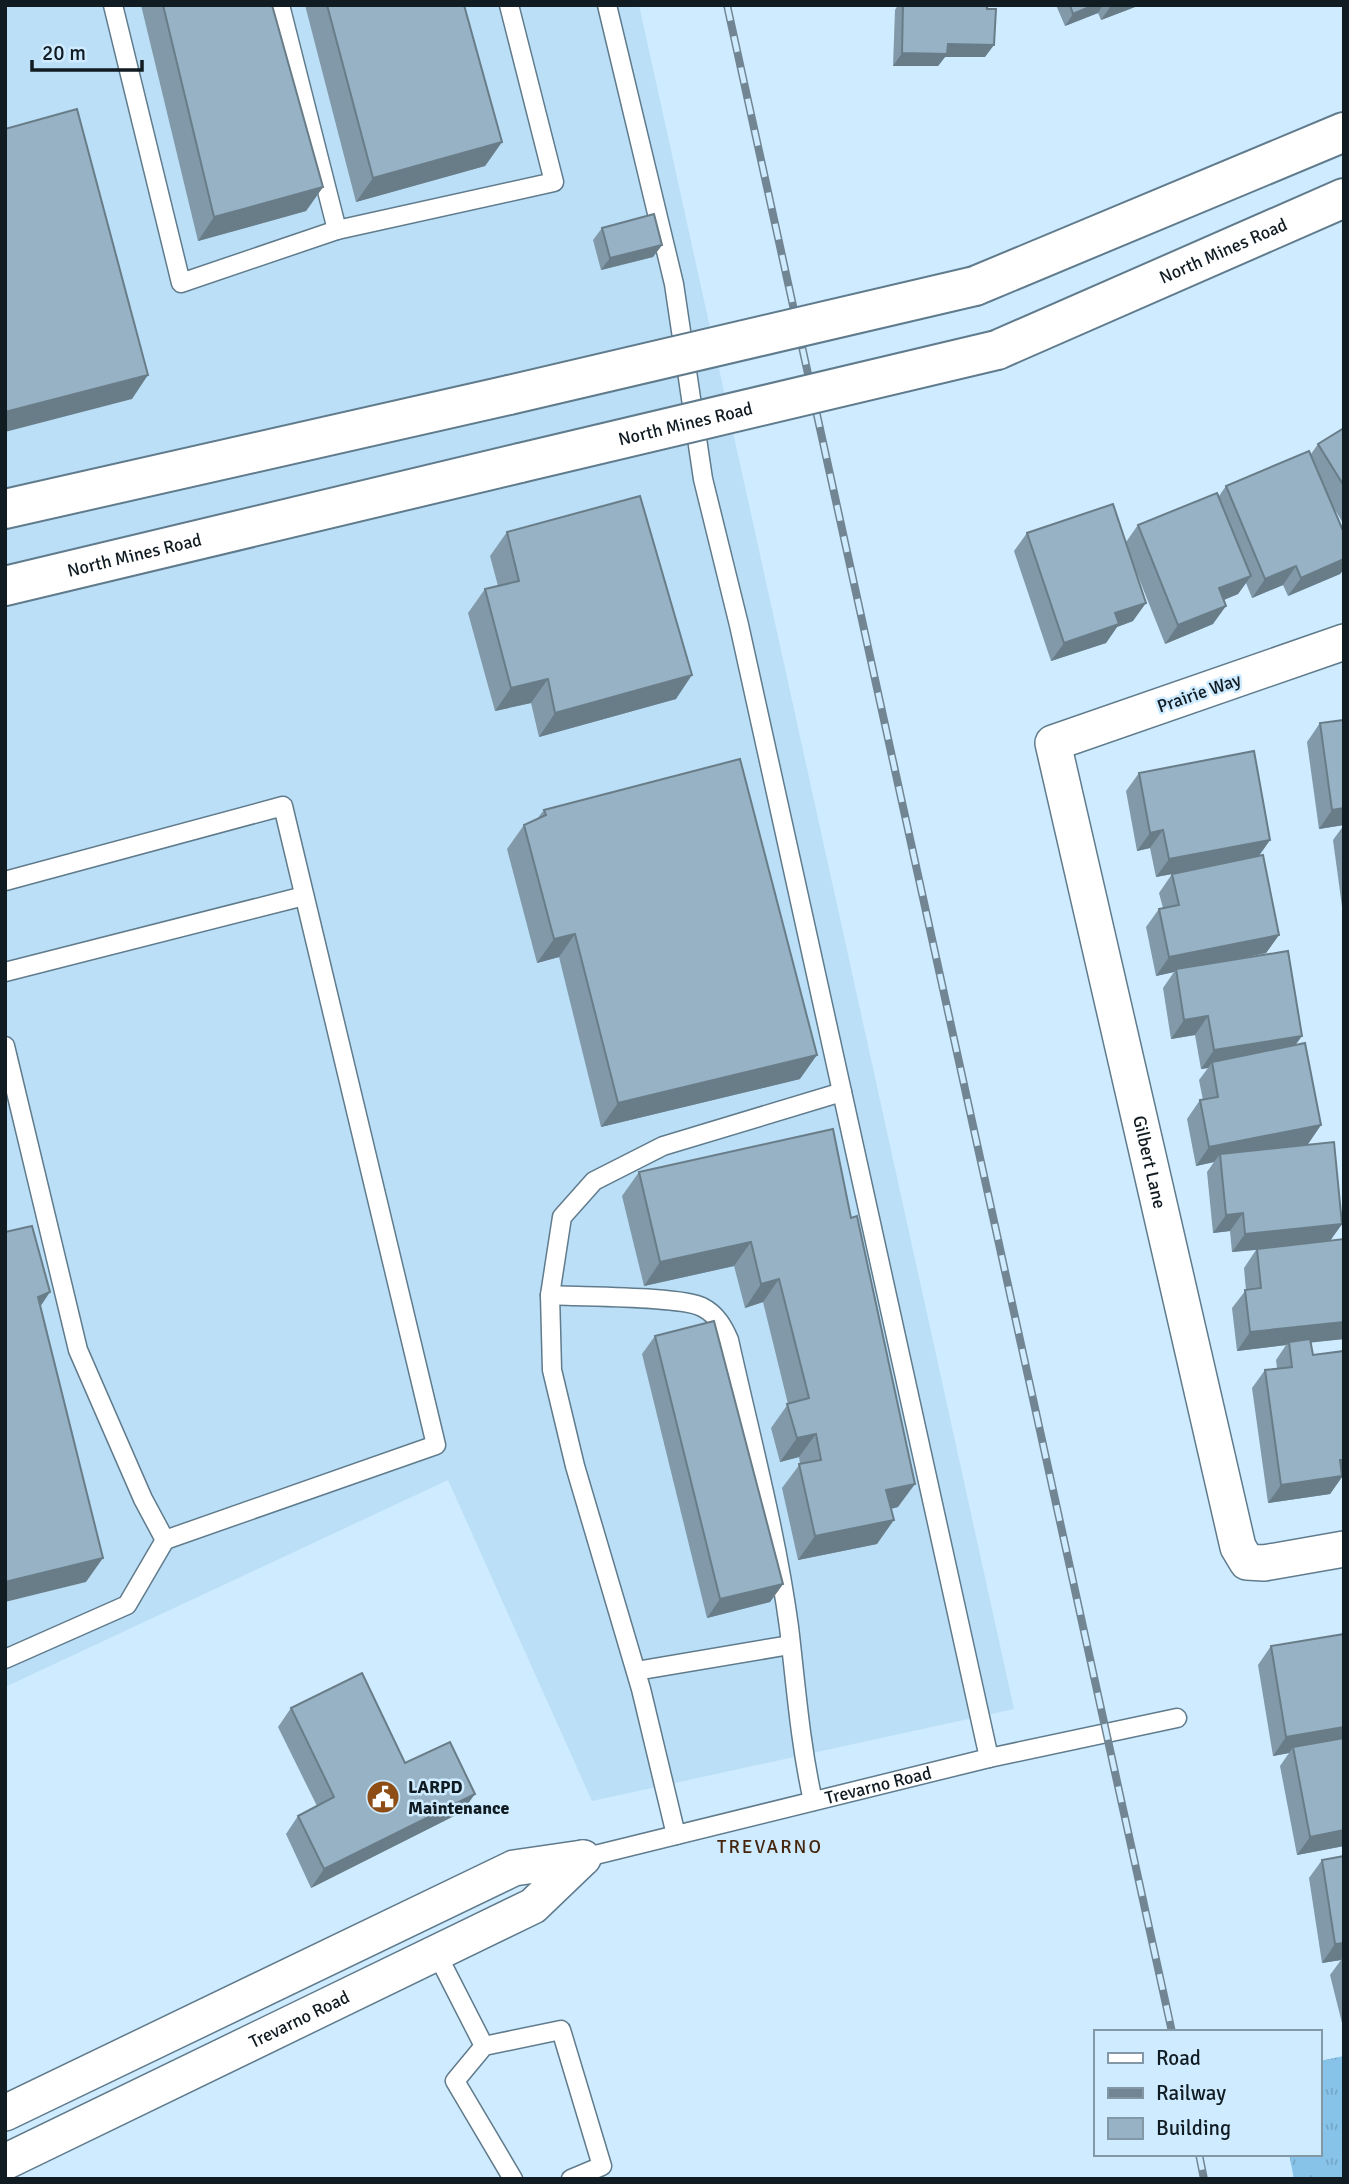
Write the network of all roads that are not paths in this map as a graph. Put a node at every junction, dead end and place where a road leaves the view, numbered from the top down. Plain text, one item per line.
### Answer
1 (113, 5) edge
2 (280, 5) edge
3 (509, 5) edge
4 (607, 5) edge
5 (1344, 132) edge
6 (1344, 198) edge
7 (337, 229) junction
8 (5, 509) edge
9 (5, 586) edge
10 (1344, 642) edge
11 (1054, 743) joint
12 (5, 881) edge
13 (304, 896) junction
14 (5, 972) edge
15 (5, 1046) edge
16 (842, 1092) junction
17 (550, 1295) junction
18 (165, 1540) junction
19 (1344, 1549) edge
20 (790, 1644) junction
21 (5, 1659) edge
22 (636, 1671) junction
23 (1177, 1718) dead end
24 (989, 1758) junction
25 (813, 1801) junction
26 (676, 1835) junction
27 (583, 1858) junction
28 (437, 1954) junction
29 (484, 2046) junction
30 (5, 2113) edge
31 (5, 2162) edge
32 (513, 2179) edge
33 (571, 2179) edge

1 - 7 lane
2 - 7 lane
3 - 7 lane
4 - 16 lane
5 - 8 main road, bridge
6 - 9 main road, North Mines Road, bridge
10 - 11 street, Prairie Way
11 - 19 street, Gilbert Lane
12 - 13 lane
13 - 14 lane
13 - 18 lane
15 - 18 lane
16 - 17 lane
16 - 24 lane
17 - 20 lane
17 - 22 lane
18 - 21 lane
20 - 22 lane
20 - 25 lane
22 - 26 lane
23 - 24 lane, Trevarno Road
24 - 25 lane, Trevarno Road
25 - 26 lane, Trevarno Road
26 - 27 lane, Trevarno Road
27 - 28 street, Trevarno Road
27 - 30 street, Trevarno Road
28 - 29 lane
28 - 31 street, Trevarno Road
29 - 32 lane
29 - 33 lane

